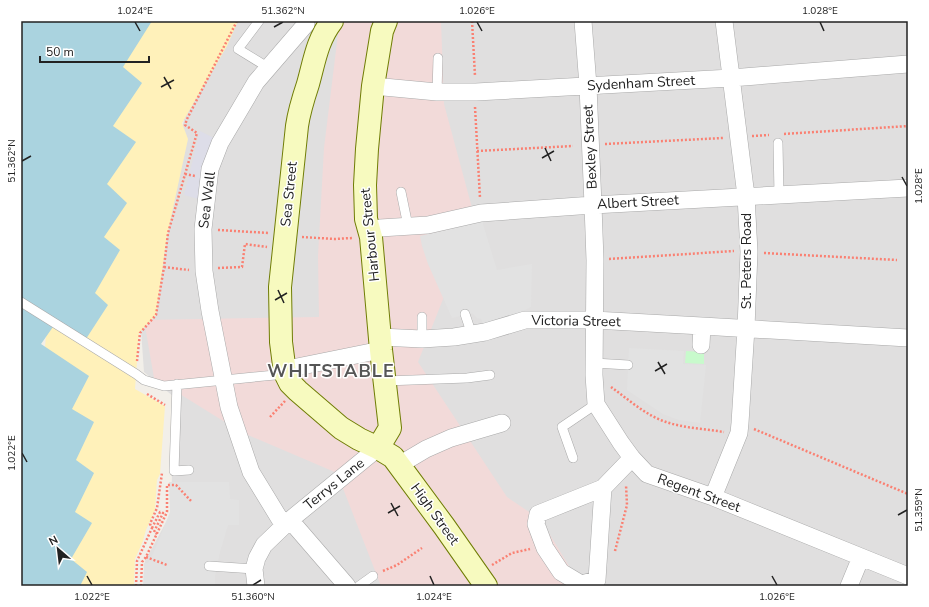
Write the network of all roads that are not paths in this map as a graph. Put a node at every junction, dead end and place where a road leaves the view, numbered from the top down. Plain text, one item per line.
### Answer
1 (259, 21) edge
2 (332, 21) edge
3 (386, 21) edge
4 (583, 21) edge
5 (724, 21) edge
6 (302, 24) edge
7 (438, 58) dead end
8 (908, 64) edge
9 (268, 68) junction
10 (731, 78) junction
11 (373, 86) junction
12 (588, 86) junction
13 (438, 92) junction
14 (778, 143) dead end
15 (908, 188) edge
16 (401, 192) dead end
17 (778, 195) junction
18 (746, 196) junction
19 (593, 205) junction
20 (408, 226) junction
21 (370, 234) junction
22 (21, 302) edge
23 (465, 314) dead end
24 (422, 318) dead end
25 (702, 326) junction
26 (746, 328) junction
27 (594, 329) junction
28 (479, 333) junction
29 (908, 338) edge
30 (422, 339) junction
31 (381, 344) junction
32 (701, 345) dead end
33 (628, 365) dead end
34 (594, 369) junction
35 (285, 373) junction
36 (490, 375) dead end
37 (223, 380) junction
38 (385, 381) junction
39 (177, 384) junction
40 (596, 404) junction
41 (502, 423) dead end
42 (378, 448) junction
43 (573, 458) dead end
44 (629, 462) junction
45 (399, 465) junction
46 (189, 470) dead end
47 (603, 488) junction
48 (713, 496) junction
49 (287, 523) junction
50 (861, 557) junction
51 (209, 566) dead end
52 (254, 569) junction
53 (373, 576) road end
54 (908, 576) edge
55 (482, 580) edge
56 (256, 586) edge
57 (347, 586) edge
58 (359, 586) edge
59 (849, 586) edge

1 - 9 lane
2 - 35 main road, Sea Street
3 - 11 main road, Harbour Street
4 - 12 street, Bexley Street
5 - 10 street, St. Peters Road
6 - 9 street, Sea Wall
7 - 13 lane
8 - 10 street, Sydenham Street
9 - 37 street, Sea Wall
10 - 12 street, Sydenham Street
10 - 18 street, St. Peters Road
11 - 13 street, Sydenham Street
11 - 21 main road, Harbour Street
12 - 13 street, Sydenham Street
12 - 19 street, Bexley Street
14 - 17 lane
15 - 17 street, Albert Street
16 - 20 lane
17 - 18 street, Albert Street
18 - 19 street, Albert Street
18 - 26 street, St. Peters Road
19 - 20 street, Albert Street
19 - 27 street, Bexley Street
20 - 21 street, Albert Street
21 - 31 main road, Harbour Street
22 - 39 lane
23 - 28 lane
24 - 30 lane
25 - 26 street, Victoria Street
25 - 27 street, Victoria Street
25 - 32 street
26 - 29 street, Victoria Street
26 - 48 street, St. Peters Road
27 - 28 street, Victoria Street
27 - 34 street, Regent Street
28 - 30 street, Victoria Street
30 - 31 street, Victoria Street
31 - 35 street, Victoria Street
31 - 38 main road, Harbour Street
33 - 34 lane
34 - 40 street, Regent Street
35 - 37 lane
35 - 42 main road, High Street
36 - 38 lane
37 - 39 lane
37 - 49 street, Sea Wall
38 - 42 main road, Harbour Street
39 - 46 lane
40 - 43 lane
40 - 44 street, Regent Street
41 - 45 street
42 - 45 main road, High Street
42 - 49 street, Terrys Lane
44 - 47 street
44 - 48 street, Regent Street
45 - 55 main road, High Street
47 - 47 street
48 - 50 street, Regent Street
49 - 52 street, Terrys Lane
49 - 57 street, Sea Wall
50 - 54 street, Regent Street
50 - 59 street
51 - 52 lane
52 - 56 street
53 - 58 lane

